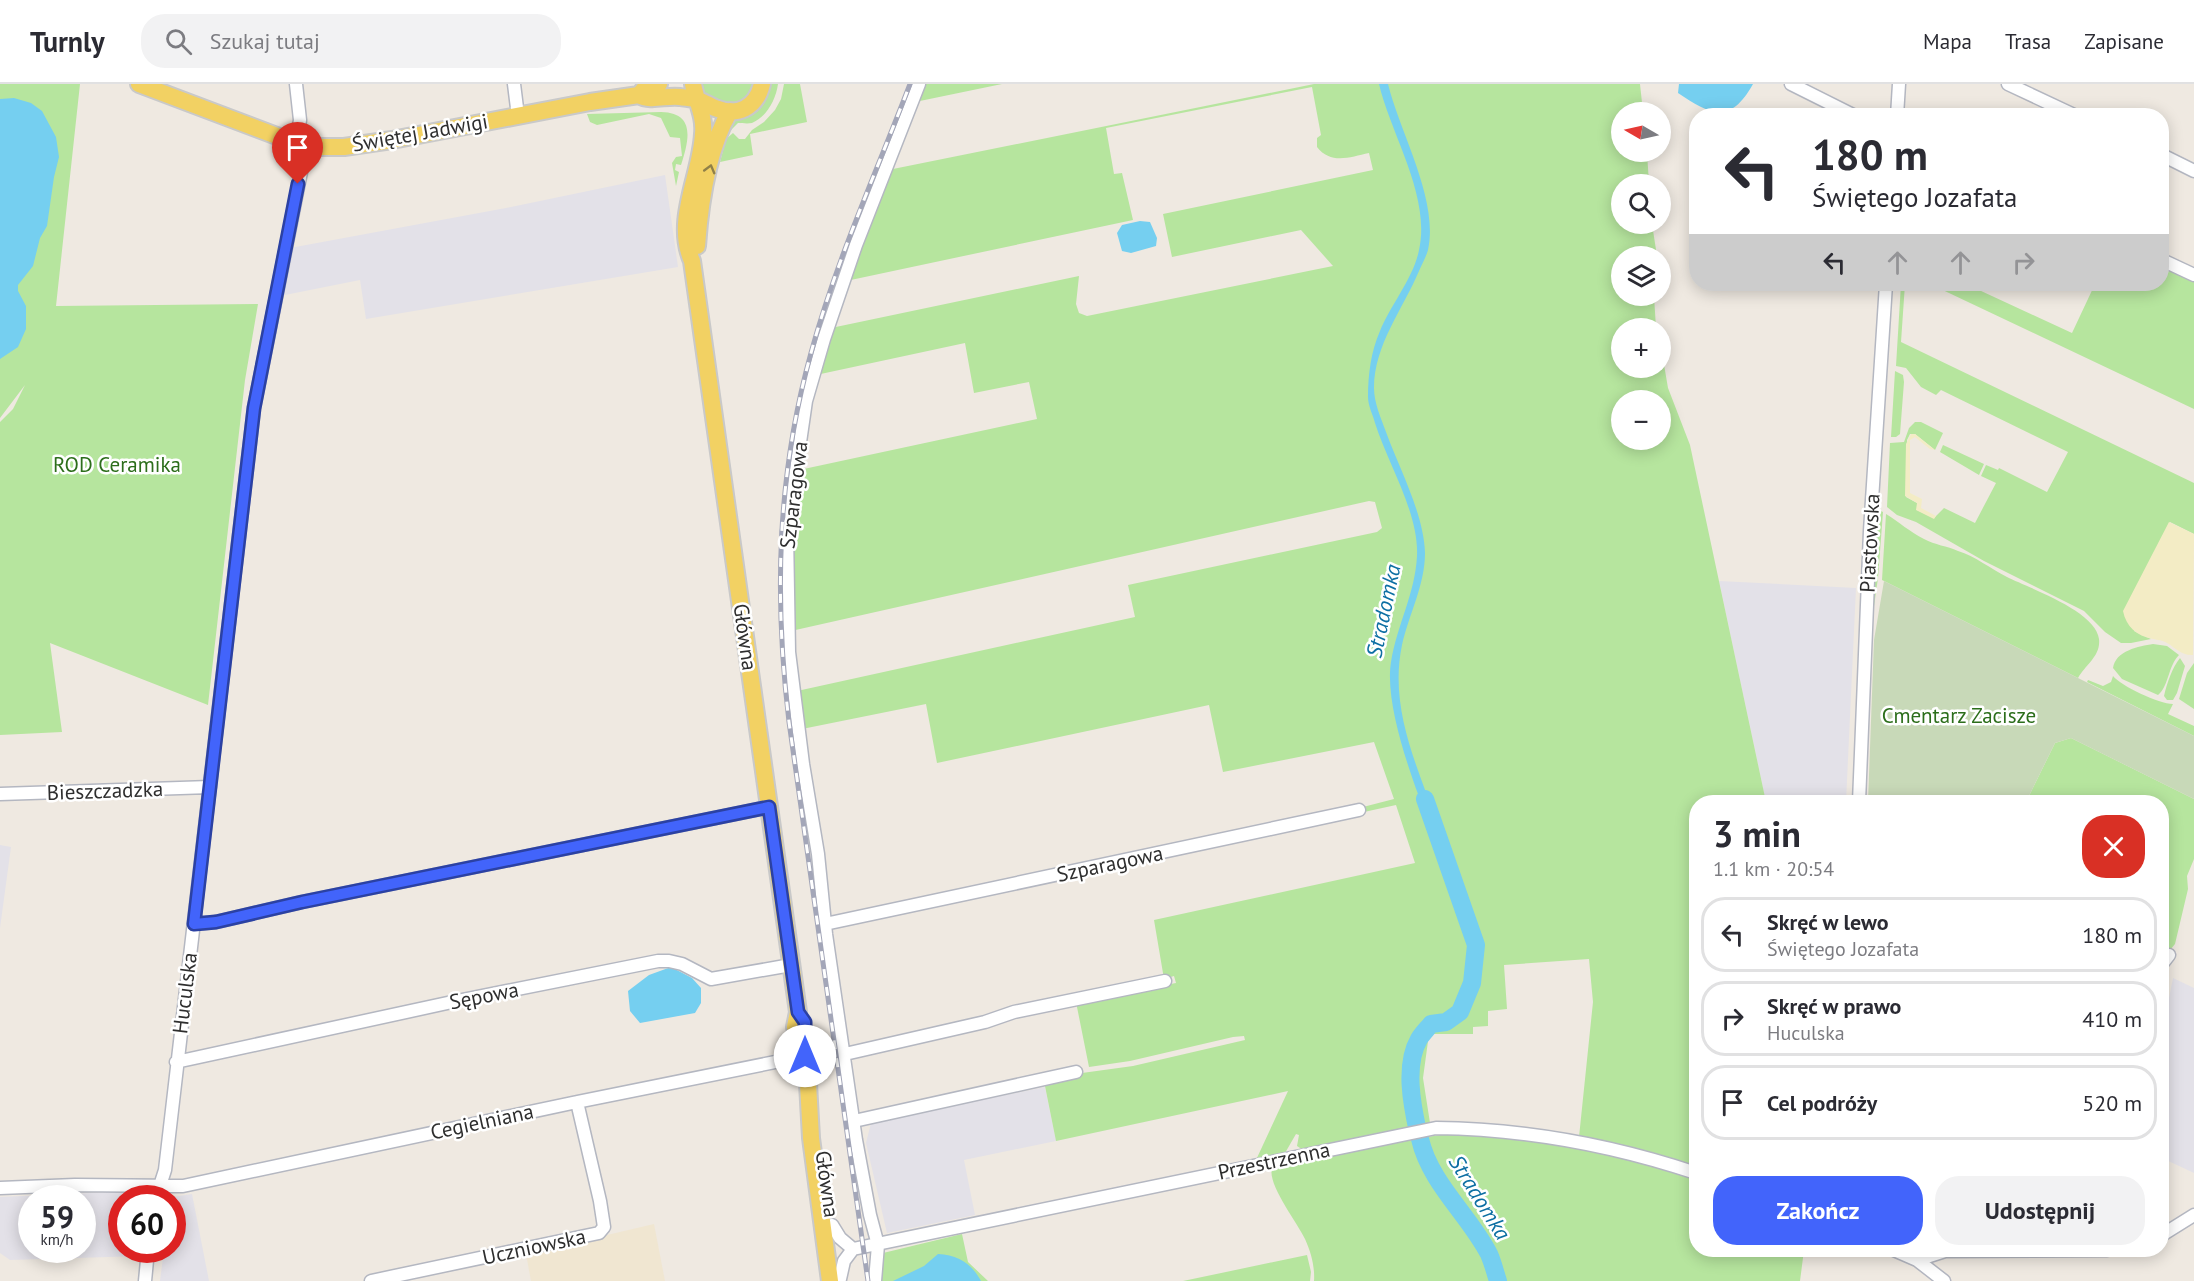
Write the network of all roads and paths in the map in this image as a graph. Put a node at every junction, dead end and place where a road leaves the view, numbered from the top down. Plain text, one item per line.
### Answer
1 (139, 84) edge
2 (296, 84) edge
3 (514, 84) edge
4 (659, 84) edge
5 (762, 84) edge
6 (919, 84) edge
7 (1791, 84) edge
8 (1899, 84) edge
9 (2008, 84) edge
10 (695, 92) edge
11 (639, 94) junction
12 (1839, 108) edge
13 (1898, 108) edge
14 (2059, 108) edge
15 (730, 111) junction
16 (518, 116) junction
17 (301, 146) junction
18 (2169, 158) edge
19 (2194, 171) edge
20 (692, 261) junction
21 (2169, 263) edge
22 (2194, 275) edge
23 (1886, 291) edge
24 (210, 787) junction
25 (0, 794) edge
26 (1859, 795) edge
27 (769, 807) junction
28 (1359, 810) dead end
29 (194, 924) junction
30 (825, 924) junction
31 (791, 965) junction
32 (1165, 981) dead end
33 (845, 1054) junction
34 (805, 1056) junction
35 (176, 1062) junction
36 (1076, 1072) dead end
37 (809, 1088) junction
38 (577, 1102) junction
39 (854, 1121) junction
40 (1689, 1171) edge
41 (160, 1185) edge
42 (186, 1186) edge
43 (0, 1188) edge
44 (108, 1188) edge
45 (2194, 1215) edge
46 (832, 1225) junction
47 (2169, 1230) edge
48 (878, 1245) junction
49 (853, 1249) junction
50 (1921, 1257) edge
51 (147, 1263) edge
52 (837, 1280) edge
53 (145, 1281) edge
54 (371, 1281) edge
55 (875, 1281) edge
56 (1944, 1281) edge

1 - 17 main road, Świętej Jadwigi
2 - 17 street, Huculska
3 - 16 street
4 - 11 main road, Świętej Jadwigi
5 - 15 main road
6 - 30 street, Szparagowa
7 - 12 street
8 - 13 street
9 - 14 street
10 - 11 main road, Świętej Jadwigi
10 - 15 main road, Świętej Jadwigi
10 - 20 main road, Główna
11 - 16 main road, Świętej Jadwigi
20 -> 15 main road, Główna
16 - 17 main road, Świętej Jadwigi
17 - 24 street, Huculska
18 - 19 street
20 - 27 main road, Główna
21 - 22 street
23 - 26 street, Piastowska
24 - 25 street, Bieszczadzka
24 - 29 street, Huculska
27 - 29 street
27 - 31 main road, Główna
28 - 30 street, Szparagowa
29 - 35 street, Huculska
30 - 33 street, Szparagowa
31 - 34 main road, Główna
31 - 35 street, Sępowa
32 - 33 street
33 - 39 street, Szparagowa
34 - 37 main road, Główna
34 - 38 street, Cegielniana
35 - 41 street, Huculska
36 - 39 street
37 - 46 main road, Główna
37 - 52 main road, Główna
38 - 42 street, Cegielniana
38 - 54 street, Uczniowska
39 - 48 street, Szparagowa
40 - 48 street, Przestrzenna
43 - 44 street, Cegielniana
45 - 47 street
46 - 49 street
46 - 52 main road, Główna
48 - 49 street, Przestrzenna
48 - 55 street, Szparagowa
49 - 52 street
50 - 56 street
51 - 53 street

